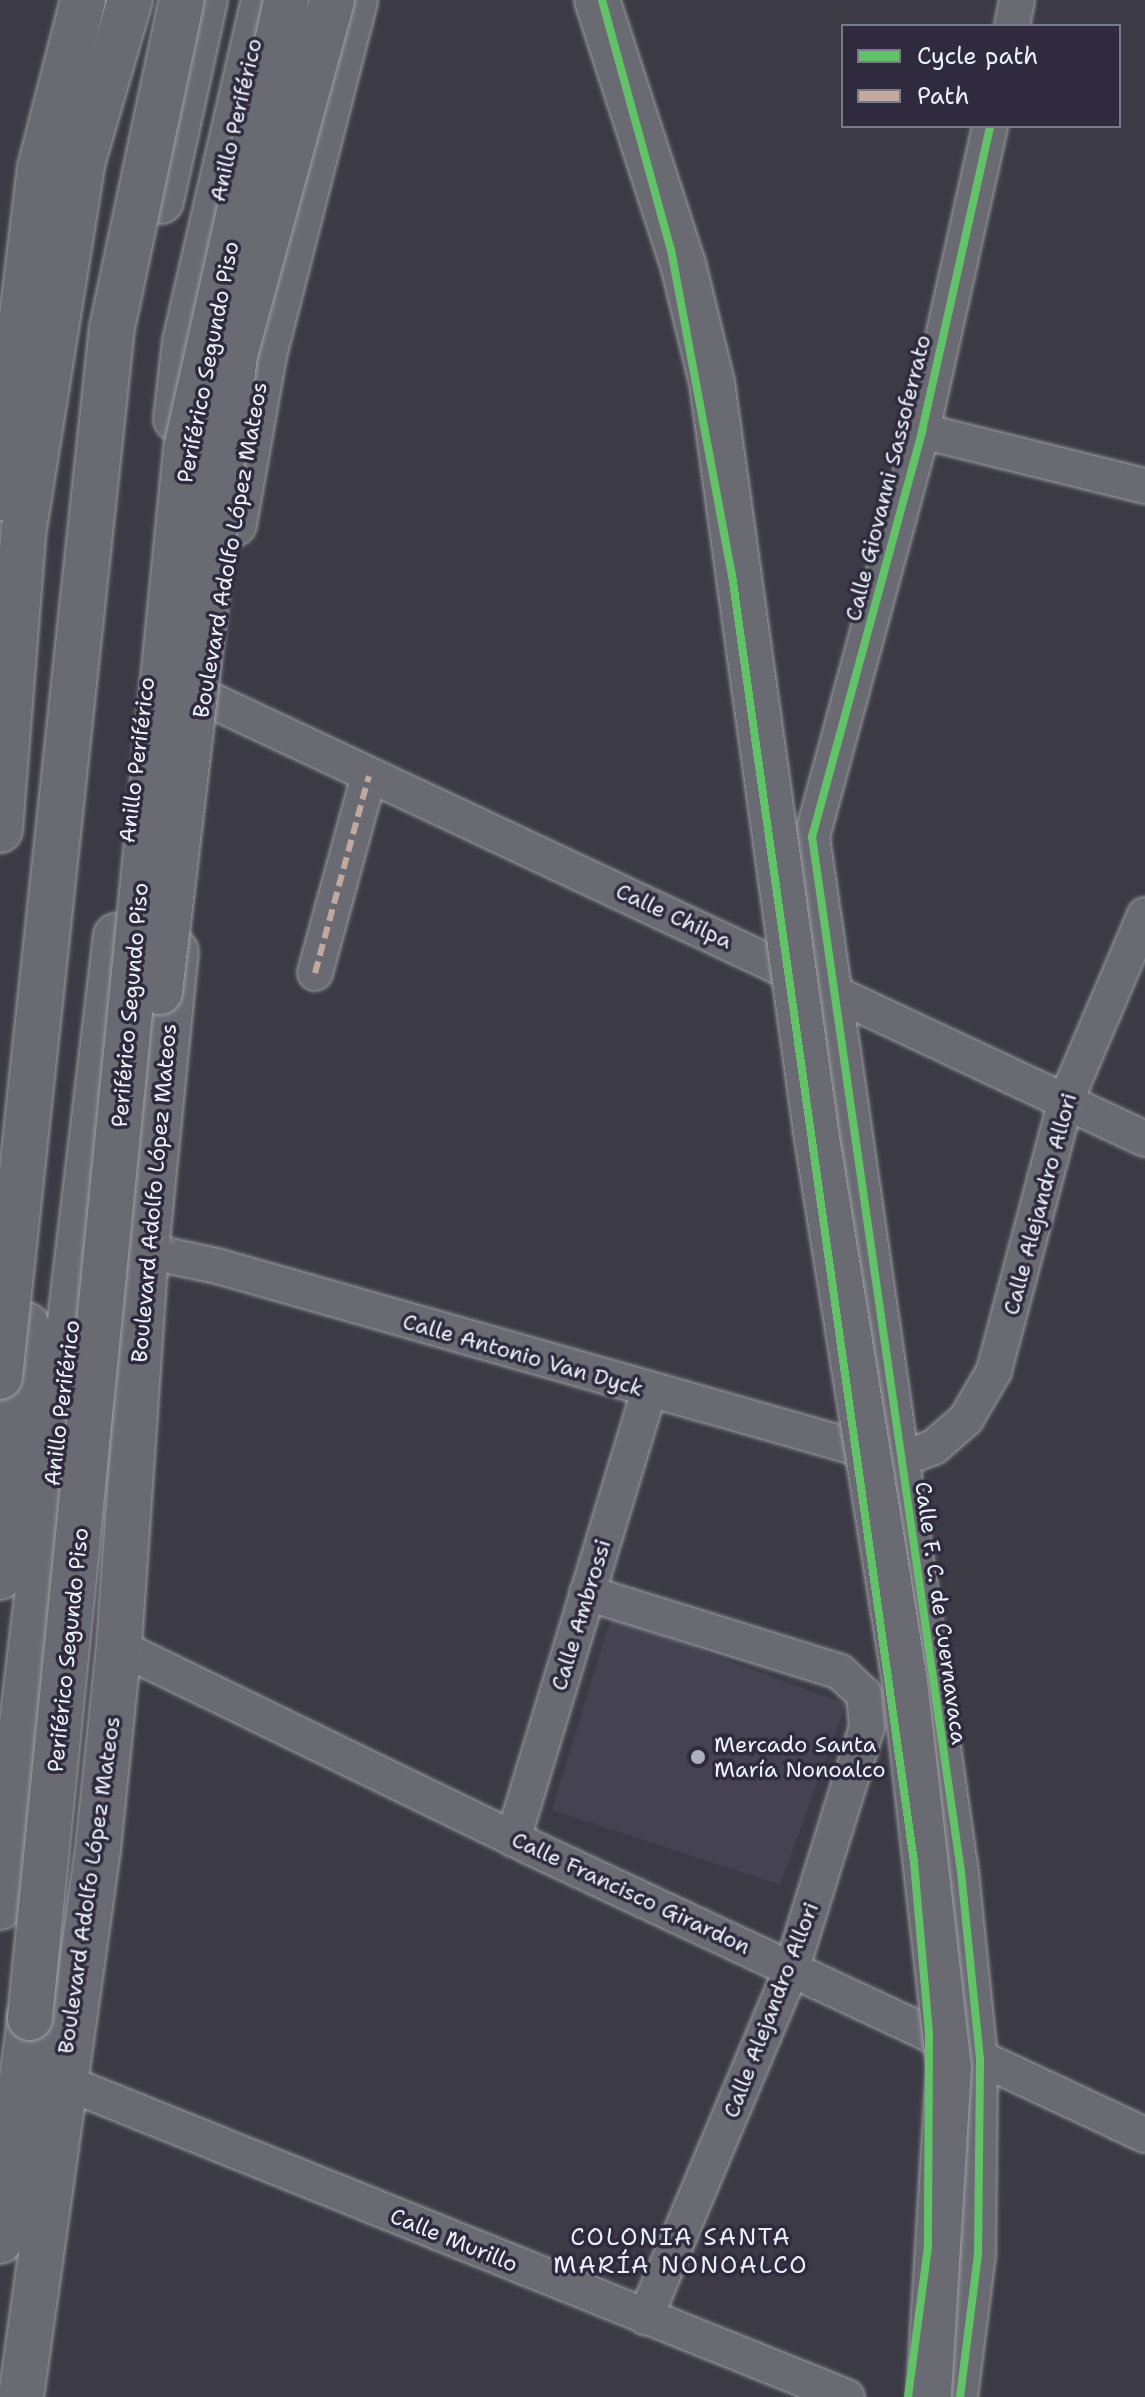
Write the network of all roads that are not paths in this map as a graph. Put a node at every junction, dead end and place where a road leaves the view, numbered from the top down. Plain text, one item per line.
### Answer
1 (83, 0) edge
2 (130, 0) edge
3 (182, 0) edge
4 (205, 0) edge
5 (264, 0) edge
6 (286, 0) edge
7 (332, 0) edge
8 (355, 0) edge
9 (597, 0) edge
10 (1017, 0) edge
11 (1012, 24) edge
12 (990, 128) edge
13 (922, 431) junction
14 (1145, 486) edge
15 (0, 498) edge
16 (202, 696) junction
17 (369, 776) junction
18 (0, 830) edge
19 (812, 837) joint
20 (1145, 915) edge
21 (315, 973) dead end
22 (831, 988) junction
23 (1066, 1100) junction
24 (1145, 1139) edge
25 (146, 1251) junction
26 (0, 1377) edge
27 (649, 1392) junction
28 (900, 1460) junction
29 (0, 1577) edge
30 (587, 1593) junction
31 (36, 1630) junction
32 (119, 1647) junction
33 (513, 1839) junction
34 (0, 1907) edge
35 (792, 1968) junction
36 (980, 2059) junction
37 (62, 2081) junction
38 (1145, 2135) edge
39 (0, 2241) edge
40 (645, 2317) junction
41 (21, 2397) edge
42 (847, 2397) edge
43 (929, 2397) edge
44 (960, 2397) edge

1 - 15 main road
2 - 18 main road
3 - 26 main road, bridge
4 - 29 main road, Anillo Periférico
5 - 31 main road, Anillo Periférico
6 - 39 main road, Periférico Segundo Piso, bridge
7 - 31 main road, bridge
8 - 16 main road, Boulevard Adolfo López Mateos
9 - 43 main road, bridge
10 - 11 street
12 - 13 street, Calle Giovanni Sassoferrato
13 - 14 street
13 - 19 street, Calle Giovanni Sassoferrato
16 - 17 street, Calle Chilpa
16 - 25 main road, Boulevard Adolfo López Mateos
17 - 21 street
17 - 22 street, Calle Chilpa
19 - 22 street, Calle F. C. de Cuernavaca
20 - 23 street, Calle Alejandro Allori
22 - 23 street, Calle Chilpa
22 - 28 street, Calle F. C. de Cuernavaca
23 - 24 street, Calle Chilpa
23 - 28 street, Calle Alejandro Allori
25 - 27 street, Calle Antonio Van Dyck
25 - 32 main road, Boulevard Adolfo López Mateos
27 - 28 street, Calle Antonio Van Dyck
27 - 30 street, Calle Ambrossi
28 - 36 street, Calle F. C. de Cuernavaca
30 - 33 street, Calle Ambrossi
30 - 35 street, Calle Alejandro Allori
31 - 34 main road, Anillo Periférico
32 - 33 street, Calle Francisco Girardon
32 - 37 main road, Boulevard Adolfo López Mateos
33 - 35 street, Calle Francisco Girardon
35 - 36 street, Calle Francisco Girardon
35 - 40 street, Calle Alejandro Allori
36 - 38 street, Calle Francisco Girardon
36 - 44 street, Calle F. C. de Cuernavaca
37 - 40 street, Calle Murillo
37 - 41 main road, Boulevard Adolfo López Mateos
40 - 42 street, Calle Murillo

